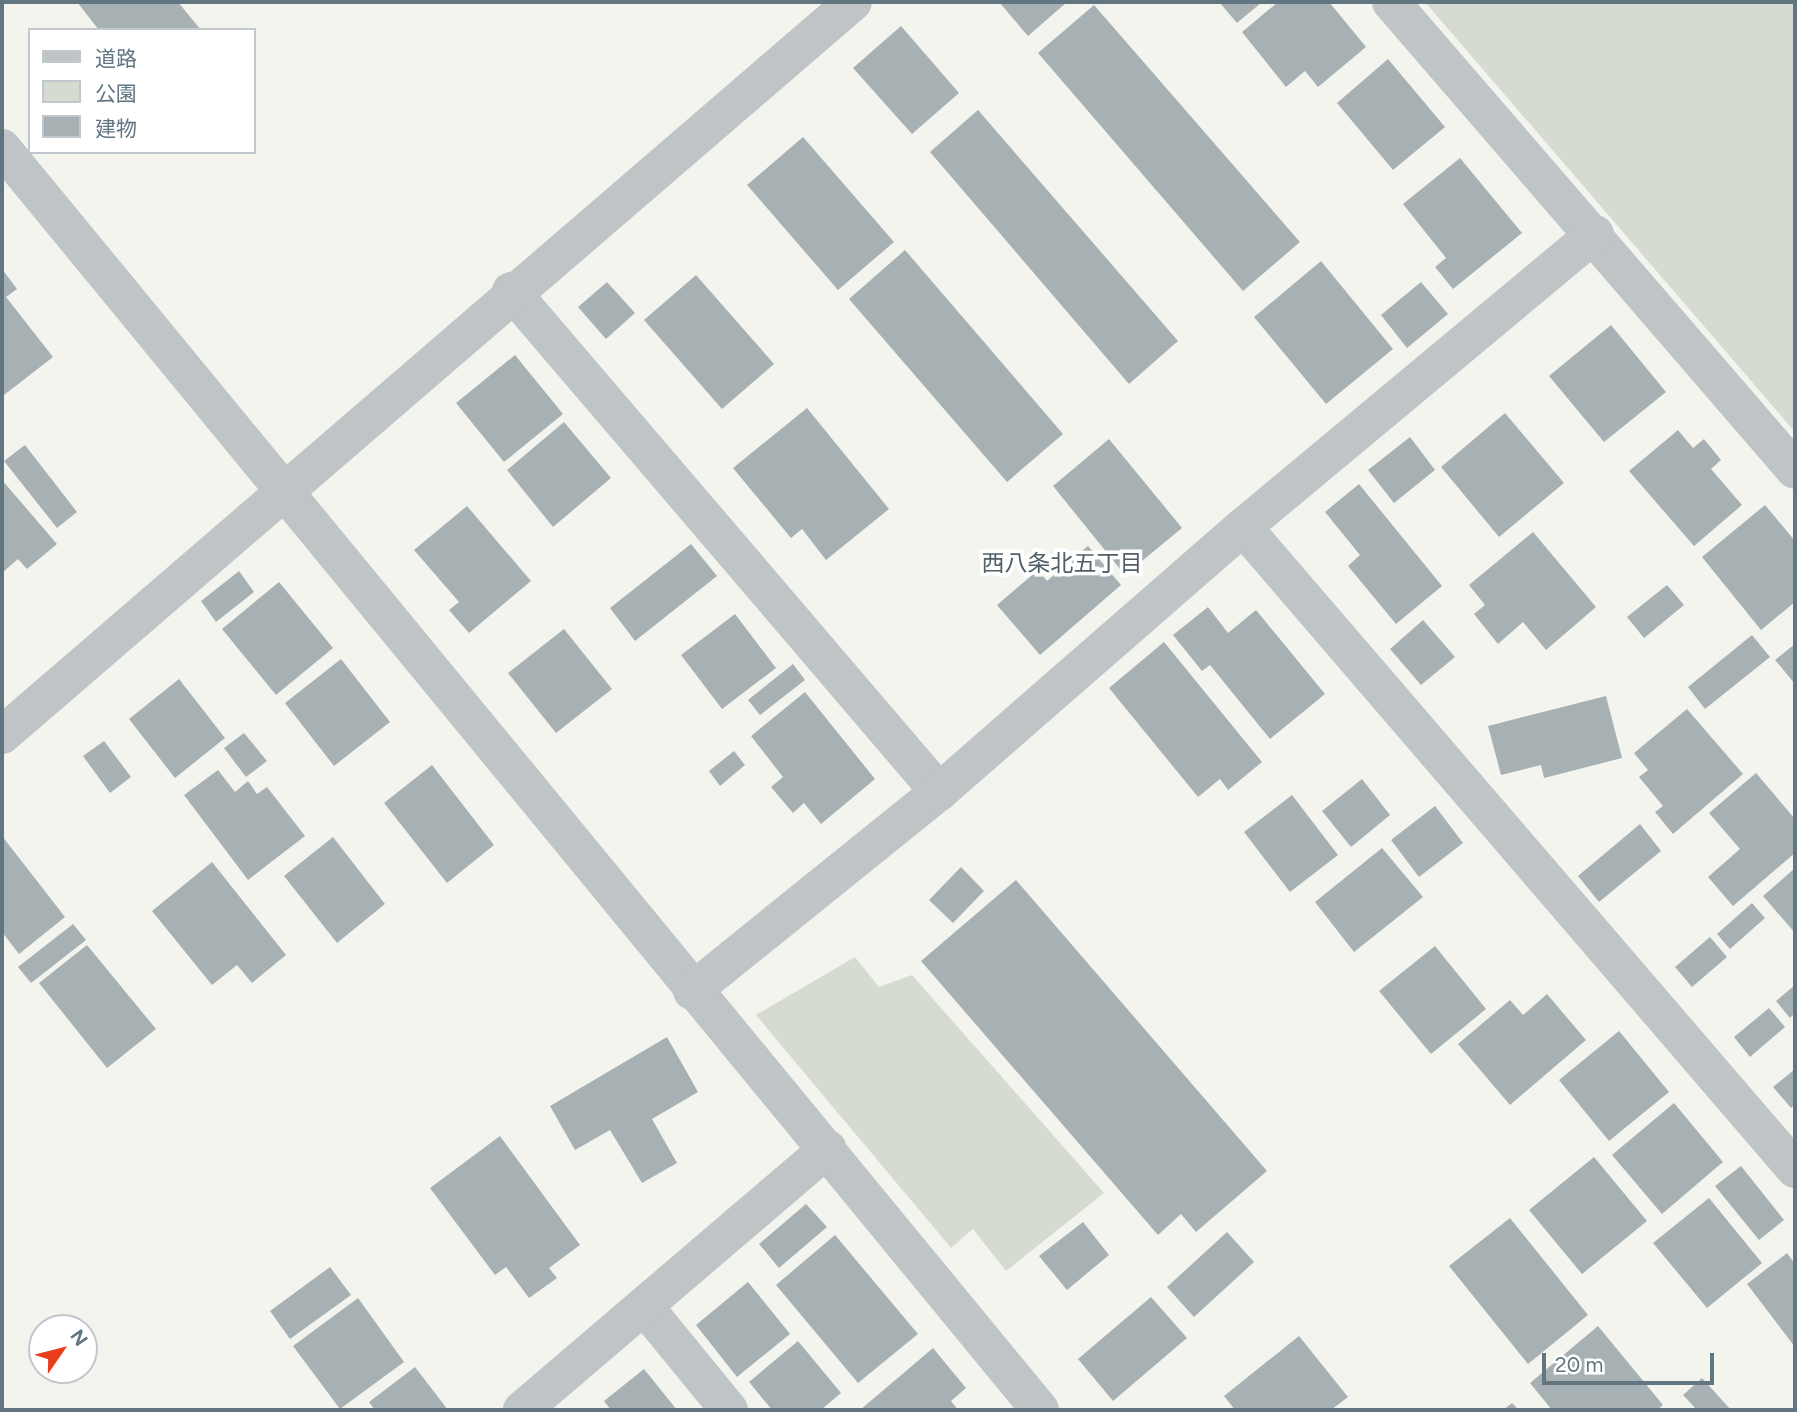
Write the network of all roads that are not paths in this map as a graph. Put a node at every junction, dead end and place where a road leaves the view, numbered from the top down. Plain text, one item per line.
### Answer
1 (853, 2) edge
2 (1391, 2) edge
3 (2, 148) edge
4 (1595, 234) junction
5 (511, 291) junction
6 (1795, 470) edge
7 (281, 495) junction
8 (1243, 527) junction
9 (2, 734) edge
10 (939, 792) junction
11 (692, 990) junction
12 (828, 1149) junction
13 (1795, 1169) edge
14 (644, 1306) junction
15 (522, 1410) edge
16 (729, 1410) edge
17 (1040, 1410) edge

1 - 5 street
2 - 4 street
3 - 7 street
4 - 6 street
4 - 8 street
5 - 7 street
5 - 10 street
7 - 9 street
7 - 11 street
8 - 10 street
8 - 13 street
10 - 11 street
11 - 12 street
12 - 14 street
12 - 17 street
14 - 15 street
14 - 16 street

